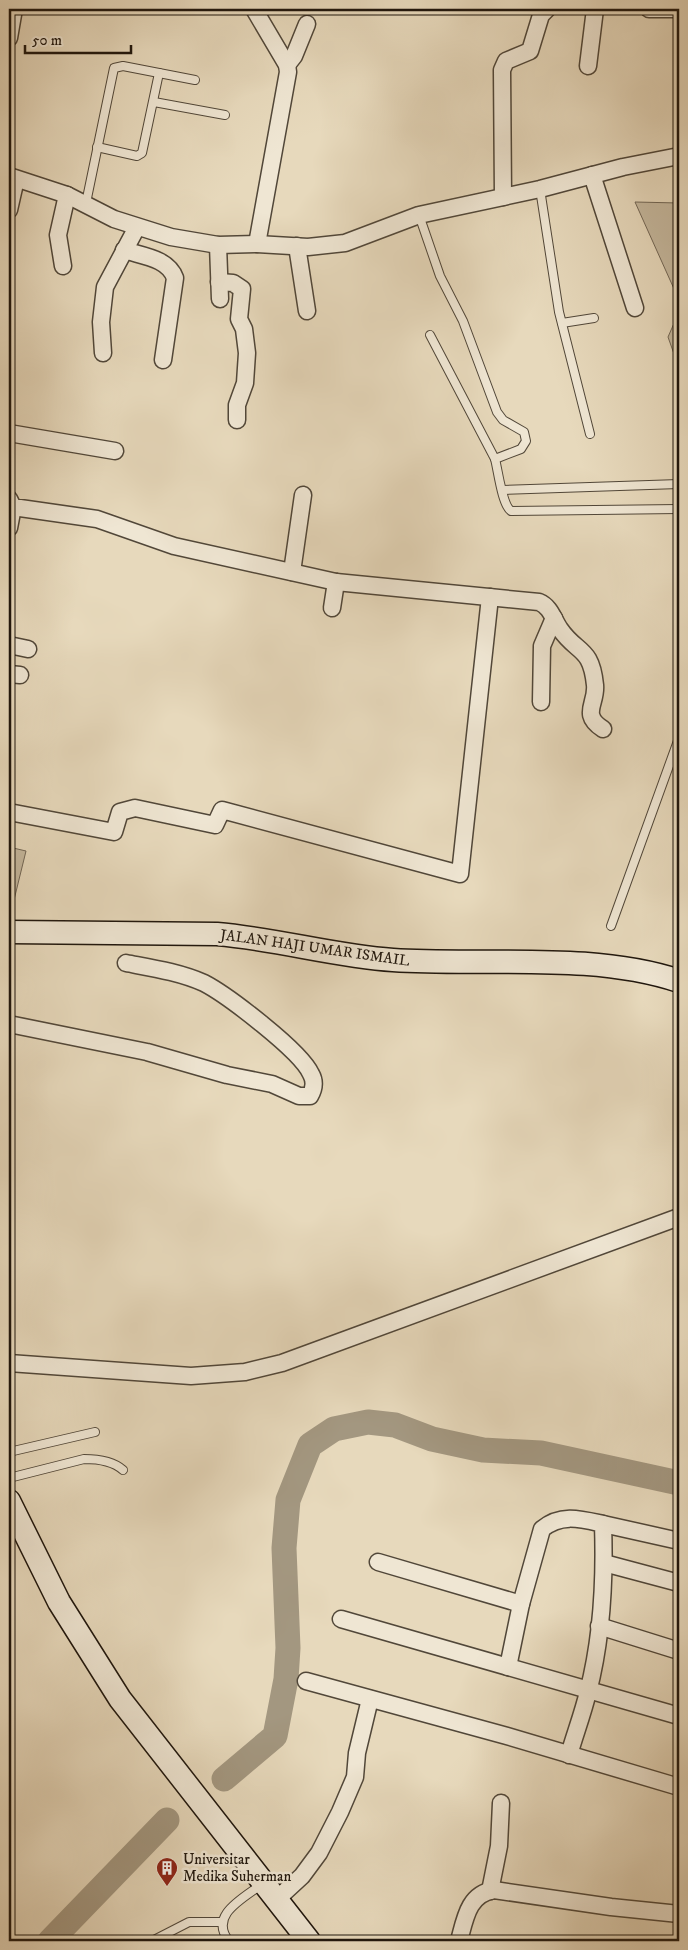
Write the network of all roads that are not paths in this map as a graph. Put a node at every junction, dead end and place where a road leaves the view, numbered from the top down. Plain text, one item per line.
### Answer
1 (14, 9) edge
2 (254, 9) edge
3 (547, 9) edge
4 (595, 9) edge
5 (649, 9) edge
6 (679, 9) edge
7 (308, 24) dead end
8 (9, 38) edge
9 (287, 65) junction
10 (588, 66) dead end
11 (159, 73) junction
12 (195, 80) dead end
13 (154, 102) junction
14 (225, 115) dead end
15 (97, 147) junction
16 (679, 156) edge
17 (592, 175) junction
18 (12, 178) edge
19 (540, 189) junction
20 (67, 195) junction
21 (503, 197) junction
22 (86, 203) junction
23 (9, 210) edge
24 (419, 214) junction
25 (137, 227) junction
26 (257, 244) junction
27 (218, 245) junction
28 (297, 246) junction
29 (124, 250) junction
30 (64, 266) dead end
31 (635, 308) dead end
32 (307, 311) dead end
33 (594, 318) dead end
34 (562, 323) junction
35 (430, 335) dead end
36 (103, 353) dead end
37 (163, 360) dead end
38 (238, 420) dead end
39 (9, 433) edge
40 (590, 434) dead end
41 (115, 451) dead end
42 (495, 459) junction
43 (679, 484) edge
44 (503, 490) junction
45 (303, 495) dead end
46 (11, 503) edge
47 (679, 509) edge
48 (9, 528) edge
49 (292, 572) junction
50 (336, 582) junction
51 (490, 596) junction
52 (332, 608) dead end
53 (554, 618) junction
54 (9, 645) edge
55 (28, 649) dead end
56 (541, 702) dead end
57 (603, 729) dead end
58 (679, 738) edge
59 (9, 812) edge
60 (611, 926) dead end
61 (9, 932) edge
62 (126, 963) dead end
63 (679, 980) edge
64 (9, 1024) edge
65 (679, 1217) edge
66 (9, 1363) edge
67 (95, 1432) dead end
68 (9, 1452) edge
69 (123, 1470) dead end
70 (9, 1478) edge
71 (9, 1502) edge
72 (603, 1524) junction
73 (679, 1541) edge
74 (378, 1562) dead end
75 (604, 1563) junction
76 (679, 1583) edge
77 (521, 1604) junction
78 (341, 1620) dead end
79 (599, 1626) junction
80 (679, 1650) edge
81 (508, 1667) junction
82 (306, 1681) dead end
83 (588, 1691) junction
84 (370, 1699) junction
85 (679, 1716) edge
86 (569, 1755) junction
87 (679, 1787) edge
88 (501, 1803) dead end
89 (490, 1891) junction
90 (269, 1892) junction
91 (679, 1914) edge
92 (222, 1922) junction
93 (152, 1941) edge
94 (229, 1941) edge
95 (308, 1941) edge
96 (459, 1941) edge

1 - 8 street
2 - 9 street
3 - 21 street
4 - 10 street
5 - 6 street
7 - 9 street
9 - 26 street
11 - 12 lane
11 - 13 lane
11 - 15 lane
13 - 14 lane
13 - 15 lane
15 - 22 lane
16 - 17 street
17 - 19 street
17 - 31 street
18 - 20 street
18 - 23 street
19 - 21 street
19 - 34 lane
20 - 22 street
20 - 30 street
21 - 24 street
22 - 25 street
24 - 28 street
24 - 42 lane
25 - 27 street
25 - 29 street
26 - 27 street
26 - 28 street
27 - 38 street
28 - 32 street
29 - 36 street
29 - 37 street
33 - 34 lane
34 - 40 lane
35 - 42 lane
39 - 41 street
42 - 44 lane
43 - 44 lane
44 - 47 lane
45 - 49 street
46 - 48 street
46 - 49 street
49 - 50 street
50 - 51 street
50 - 52 street
51 - 53 street
51 - 59 street
53 - 56 street
53 - 57 street
54 - 55 street
58 - 60 lane
61 - 63 main road, JALAN HAJI UMAR ISMAIL
62 - 64 street
65 - 66 street
67 - 68 lane
69 - 70 lane
71 - 90 main road
72 - 73 street
72 - 75 street
72 - 77 street
74 - 77 street
75 - 76 street
75 - 79 street
77 - 81 street
78 - 81 street
79 - 80 street
79 - 83 street
81 - 83 street
82 - 84 street
83 - 85 street
83 - 86 street
84 - 86 street
84 - 90 street
86 - 87 street
88 - 89 street
89 - 91 street
89 - 96 street
90 - 92 lane
90 - 95 main road
92 - 93 lane
92 - 94 lane

